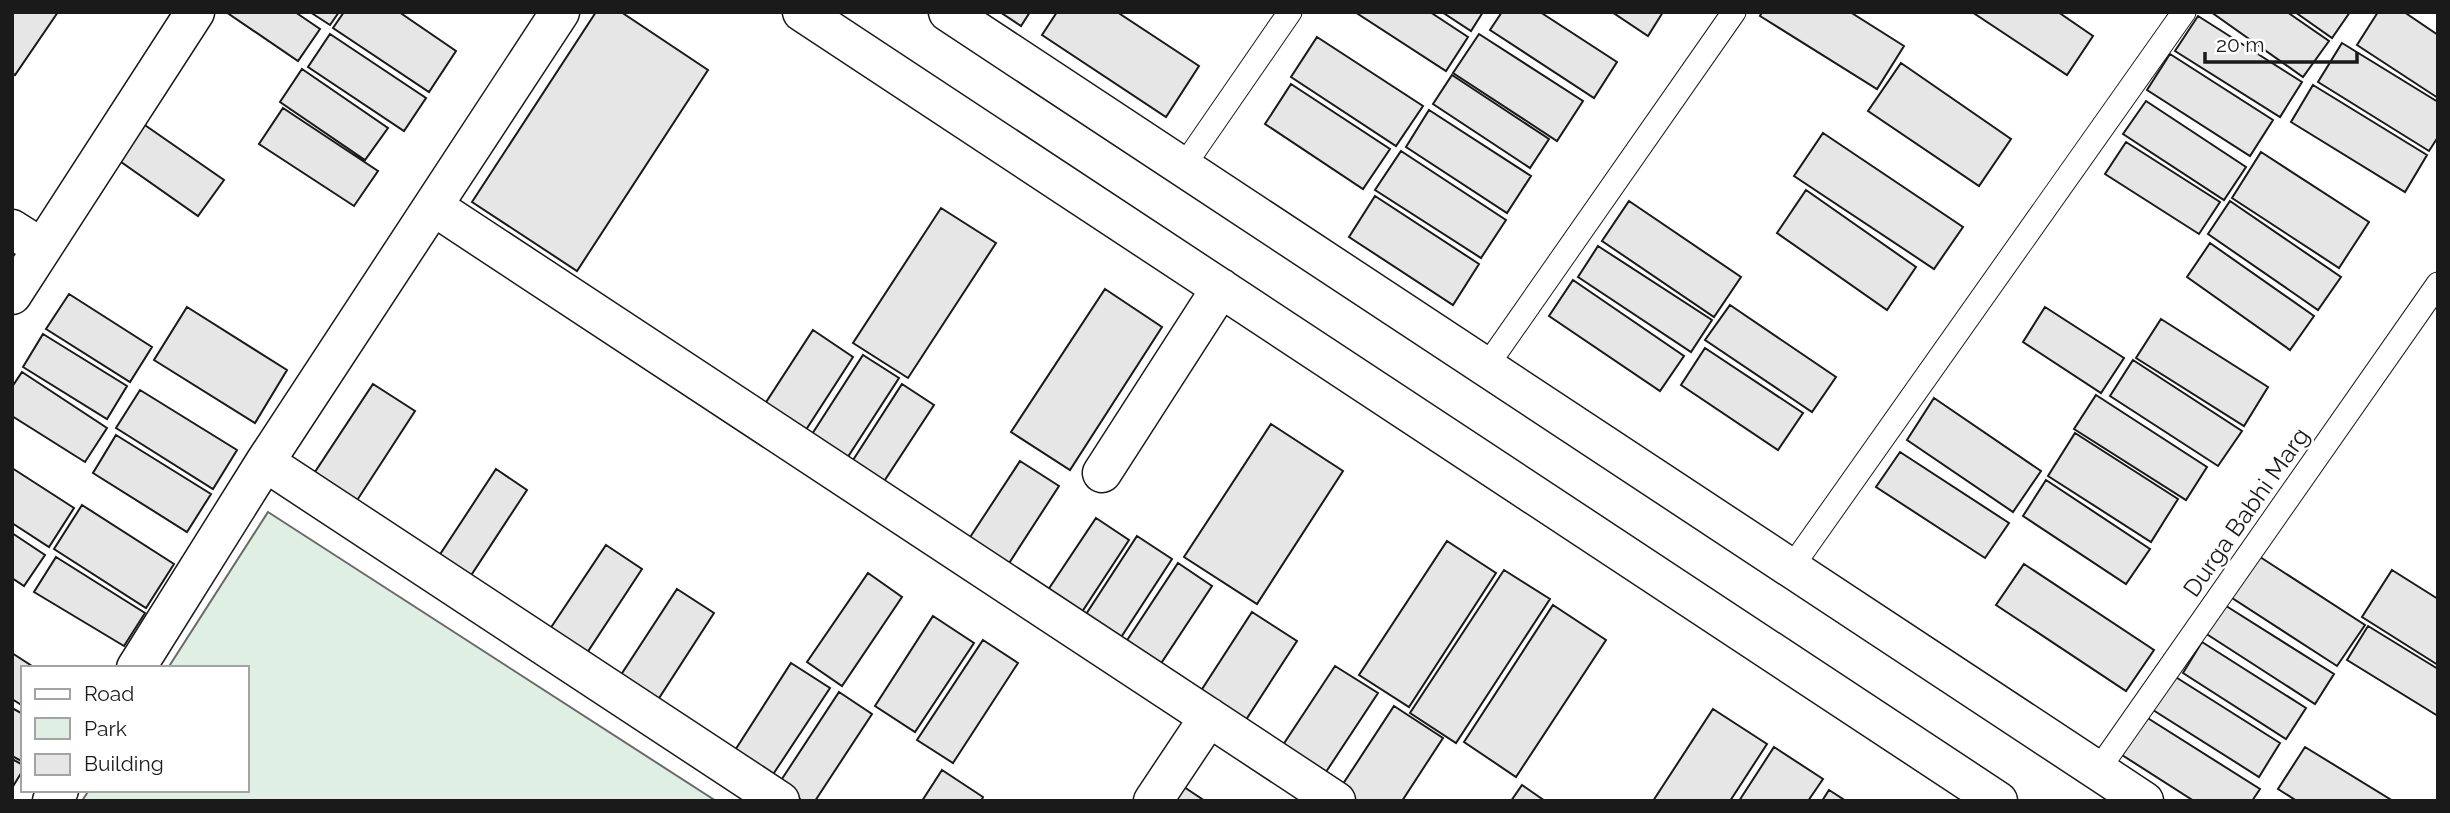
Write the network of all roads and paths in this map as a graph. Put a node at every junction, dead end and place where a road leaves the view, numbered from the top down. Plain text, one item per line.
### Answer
1 (195, 12) edge
2 (560, 12) edge
3 (948, 12) edge
4 (1290, 12) edge
5 (1734, 12) edge
6 (2184, 12) edge
7 (811, 15) edge
8 (1183, 167) junction
9 (433, 206) junction
10 (27, 238) edge
11 (2438, 284) edge
12 (1221, 288) junction
13 (12, 295) edge
14 (1486, 367) junction
15 (265, 462) junction
16 (1102, 473) dead end
17 (1791, 568) junction
18 (137, 666) edge
19 (1209, 717) junction
20 (2098, 770) junction
21 (1976, 795) edge
22 (779, 800) edge
23 (1153, 801) edge
24 (1336, 801) edge
25 (2144, 801) edge

1 - 10 street
2 - 9 street
3 - 8 street
4 - 8 lane
5 - 14 lane
6 - 17 lane
7 - 12 street
8 - 14 street
9 - 15 street
9 - 19 street
10 - 13 street
11 - 20 lane, Durga Babhi Marg
12 - 16 street
12 - 21 street
14 - 17 street
15 - 18 street
15 - 22 street
17 - 20 street
19 - 23 street
19 - 24 street
20 - 25 street

